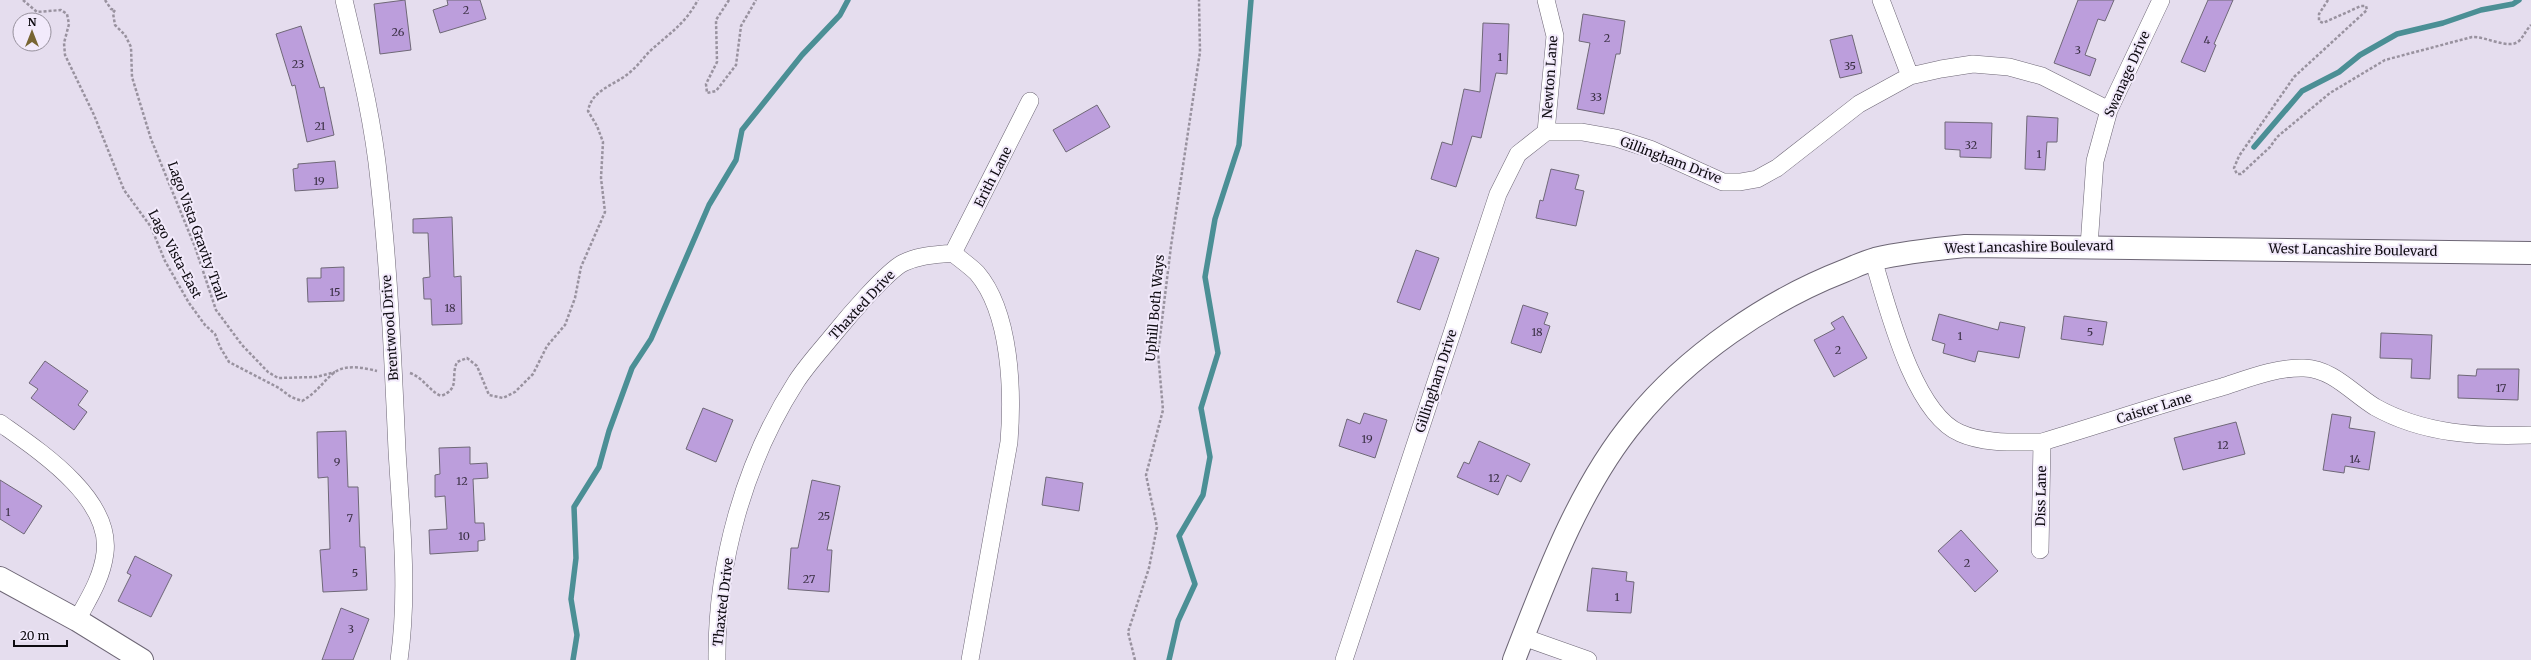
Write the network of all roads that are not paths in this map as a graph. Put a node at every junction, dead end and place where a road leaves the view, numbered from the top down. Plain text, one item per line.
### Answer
1 (344, 0) edge
2 (1546, 0) edge
3 (1881, 0) edge
4 (2161, 0) edge
5 (1910, 76) junction
6 (1030, 101) dead end
7 (2110, 110) junction
8 (1546, 132) junction
9 (2089, 246) junction
10 (953, 253) junction
11 (2531, 253) edge
12 (1873, 259) junction
13 (0, 423) edge
14 (2531, 434) edge
15 (2042, 442) junction
16 (2040, 550) dead end
17 (0, 578) edge
18 (77, 620) junction
19 (1523, 637) junction
20 (142, 660) edge
21 (399, 660) edge
22 (717, 660) edge
23 (970, 660) edge
24 (1344, 660) edge
25 (1514, 660) edge
26 (1588, 660) edge

1 - 21 street, Brentwood Drive
2 - 8 street, Newton Lane
3 - 5 street
4 - 7 street, Swanage Drive
5 - 7 street, Gillingham Drive
5 - 8 street, Gillingham Drive
6 - 10 street, Erith Lane
7 - 9 street, Swanage Drive
8 - 24 street, Gillingham Drive
9 - 11 main road, West Lancashire Boulevard
9 - 12 main road, West Lancashire Boulevard
10 - 22 street, Thaxted Drive
10 - 23 street
12 - 15 street, Caister Lane
12 - 19 main road, West Lancashire Boulevard
13 - 18 street
14 - 15 street, Caister Lane
15 - 16 street, Diss Lane
17 - 18 main road
18 - 20 main road
19 - 25 main road, West Lancashire Boulevard
19 - 26 street

